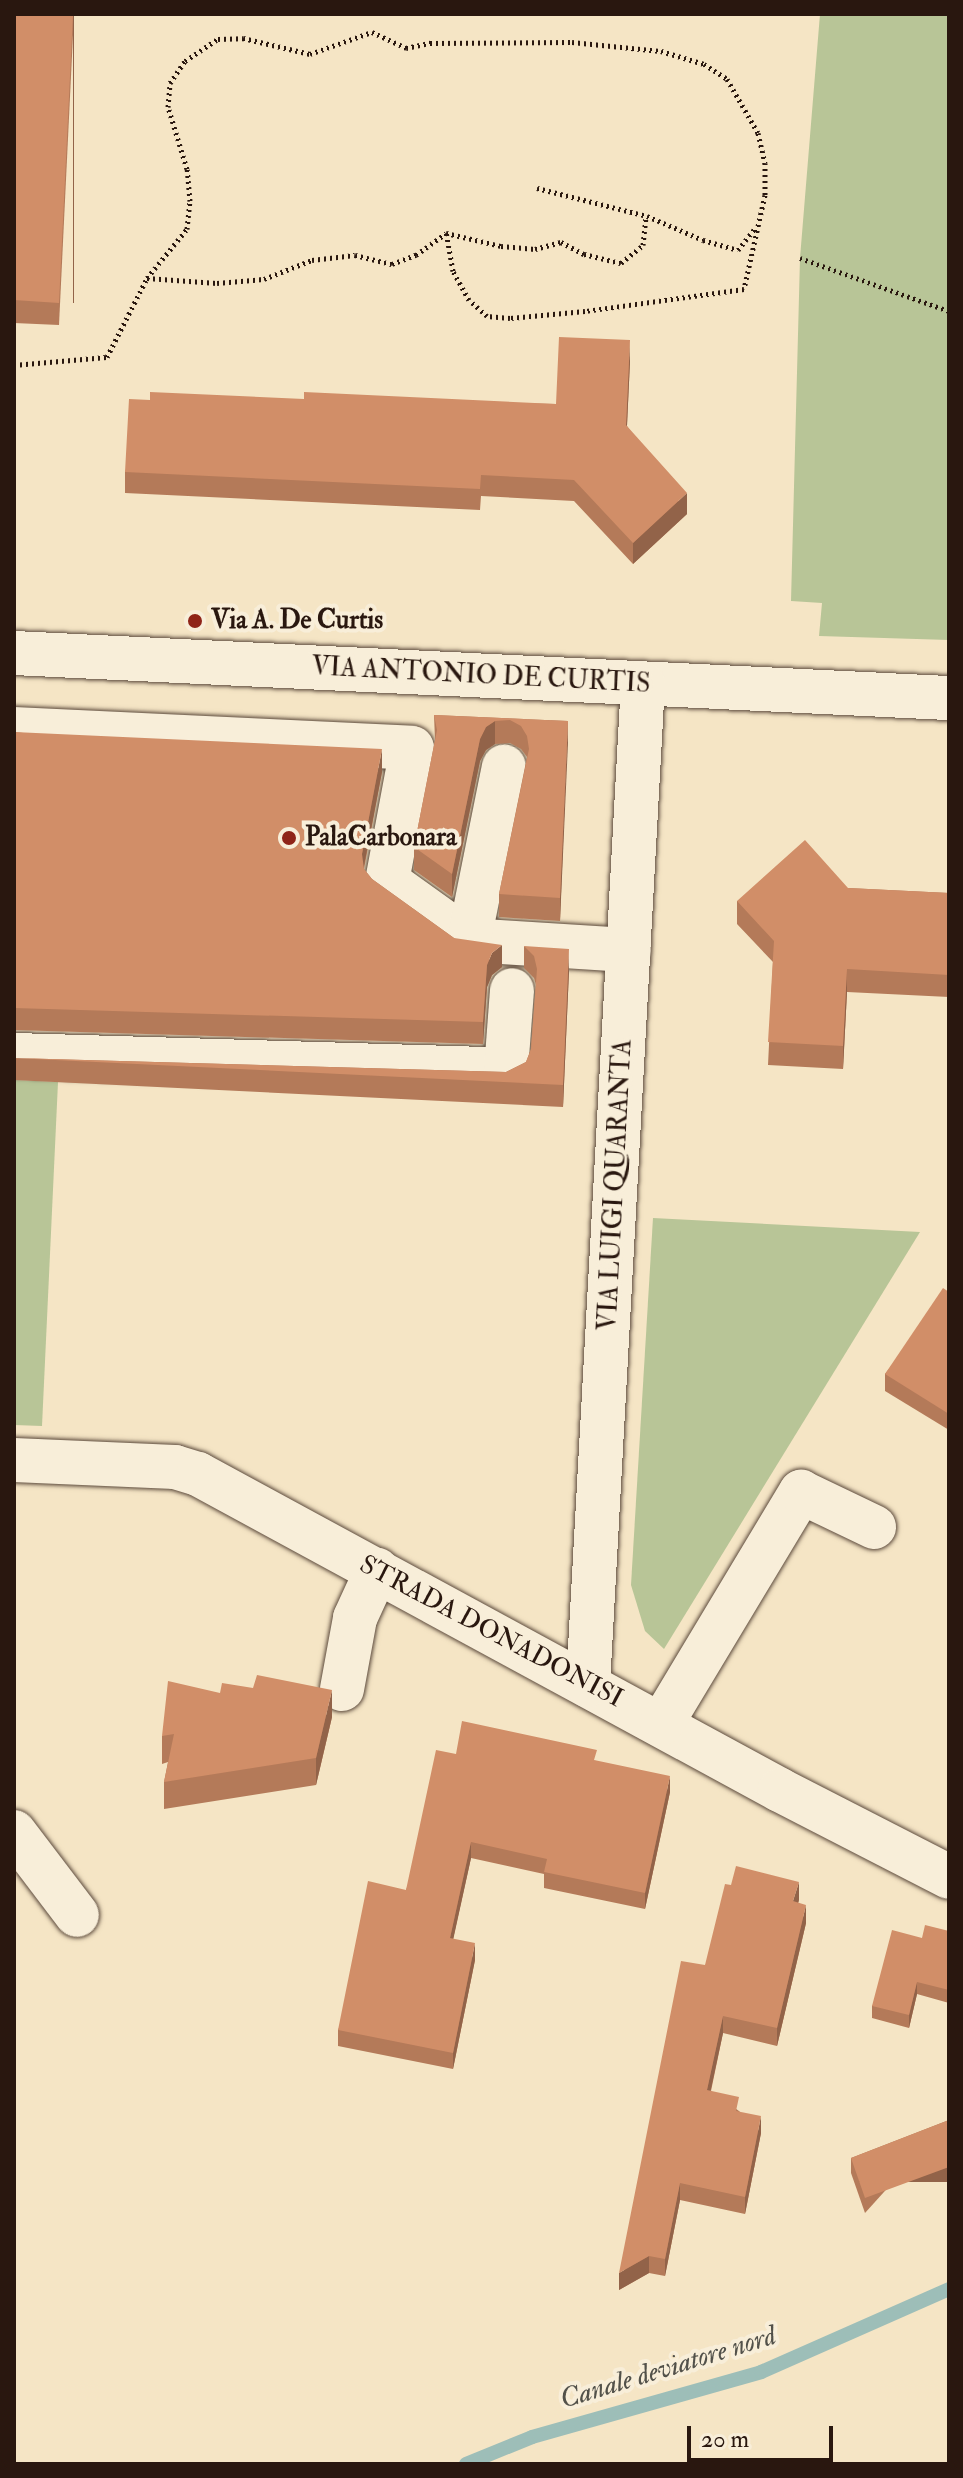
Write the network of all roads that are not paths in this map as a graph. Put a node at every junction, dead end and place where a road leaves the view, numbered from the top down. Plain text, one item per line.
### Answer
1 (14, 653) edge
2 (643, 684) junction
3 (949, 698) edge
4 (14, 729) edge
5 (504, 767) dead end
6 (469, 940) junction
7 (629, 950) junction
8 (512, 990) dead end
9 (14, 1055) edge
10 (14, 1460) edge
11 (874, 1527) dead end
12 (377, 1570) junction
13 (588, 1685) junction
14 (342, 1689) dead end
15 (662, 1723) junction
16 (14, 1832) edge
17 (949, 1877) edge
18 (77, 1915) dead end

1 - 2 street, VIA ANTONIO DE CURTIS
2 - 3 street, VIA ANTONIO DE CURTIS
2 - 7 street, VIA LUIGI QUARANTA
4 - 6 street
5 - 6 street
6 - 7 street
7 - 13 street, VIA LUIGI QUARANTA
8 - 9 street
10 - 12 street, STRADA DONADONISI
11 - 15 street
12 - 13 street, STRADA DONADONISI
12 - 14 street
13 - 15 street, STRADA DONADONISI
15 - 17 street, STRADA DONADONISI
16 - 18 street

